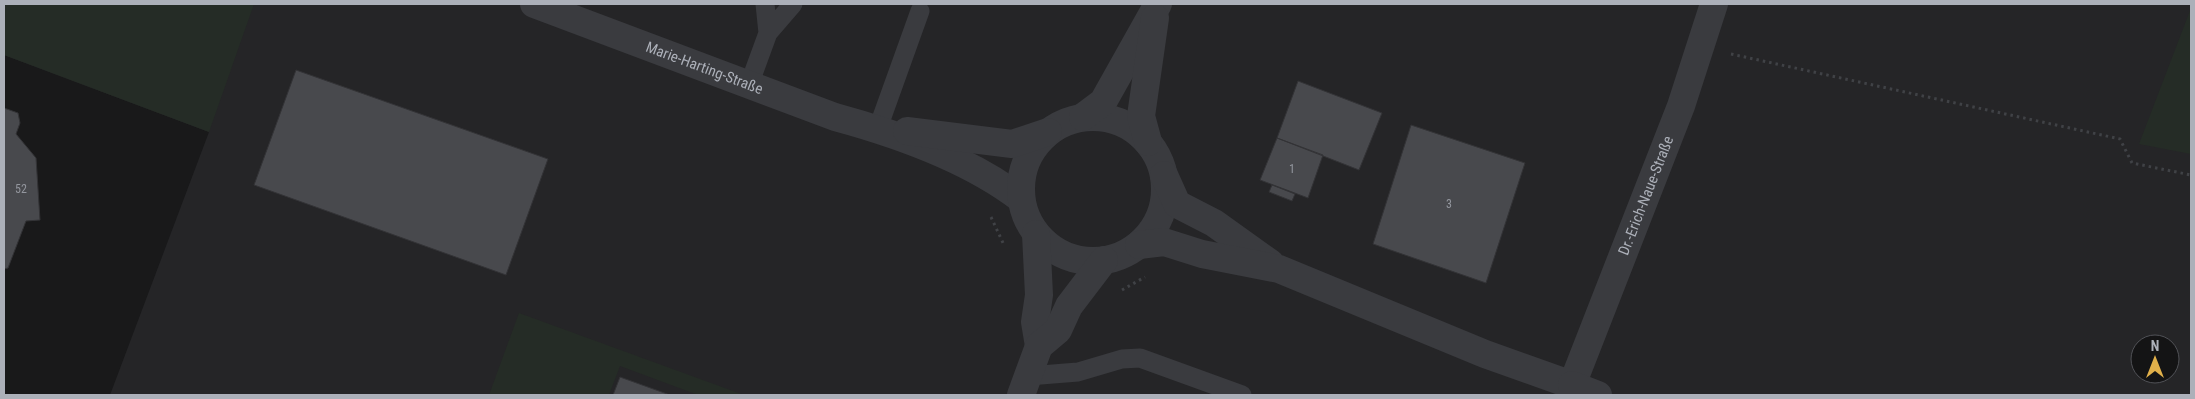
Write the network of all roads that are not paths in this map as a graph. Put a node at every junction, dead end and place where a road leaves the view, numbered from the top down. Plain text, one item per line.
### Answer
1 (534, 4) edge
2 (765, 4) edge
3 (793, 4) edge
4 (1714, 4) edge
5 (1157, 5) edge
6 (920, 11) dead end
7 (768, 33) junction
8 (749, 85) junction
9 (1083, 117) junction
10 (878, 128) junction
11 (1048, 132) junction
12 (1148, 142) junction
13 (1164, 175) junction
14 (1021, 199) junction
15 (1036, 234) junction
16 (1139, 245) junction
17 (1104, 260) junction
18 (1280, 269) junction
19 (1039, 346) junction
20 (1572, 385) junction
21 (1024, 386) edge
22 (1242, 395) edge
23 (1598, 395) edge

1 - 8 street, Marie-Harting-Straße
2 - 7 lane
3 - 7 lane
4 - 20 street, Dr.-Erich-Naue-Straße
5 - 9 street
5 - 12 street
6 - 10 lane
7 - 8 lane
8 - 10 street, Marie-Harting-Straße
9 - 11 street
9 - 12 street
10 - 11 street
10 - 14 street
11 - 14 street
12 - 13 street
13 - 16 street
13 - 18 street
14 - 15 street
15 - 17 street
15 - 19 street
16 - 17 street
16 - 18 street
17 - 19 street
18 - 20 street
19 - 21 street
20 - 23 street
21 - 22 lane

